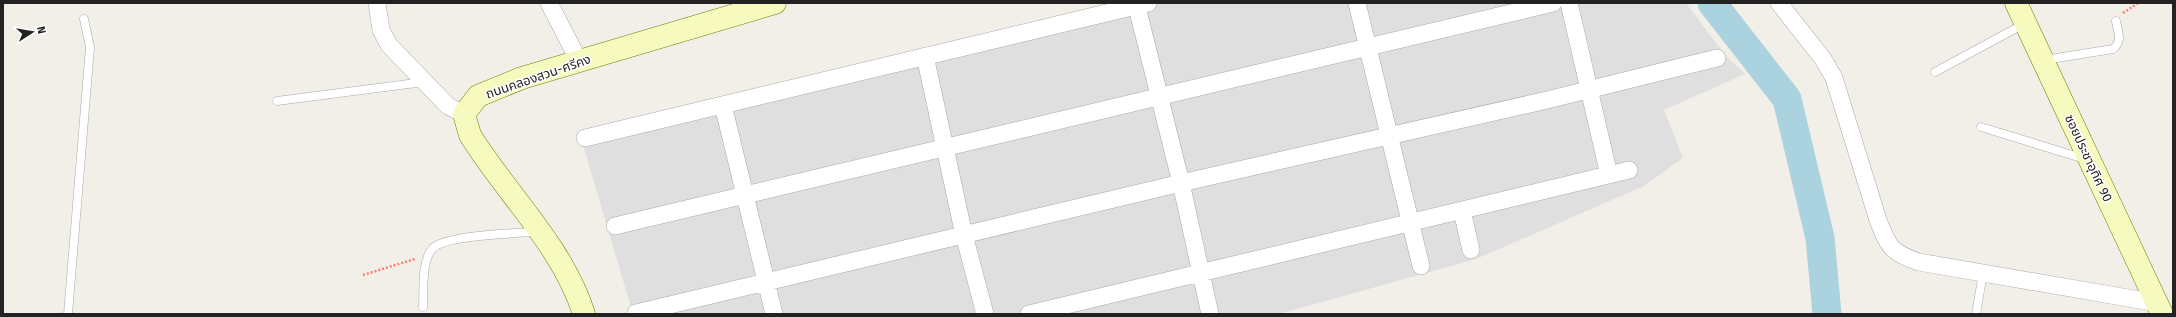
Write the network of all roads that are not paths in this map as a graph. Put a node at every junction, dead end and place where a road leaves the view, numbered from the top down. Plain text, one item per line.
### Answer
1 (377, 3) edge
2 (549, 3) edge
3 (775, 3) edge
4 (1357, 3) edge
5 (1554, 3) edge
6 (1569, 3) edge
7 (1779, 3) edge
8 (2016, 3) edge
9 (1141, 4) edge
10 (84, 18) dead end
11 (2116, 21) road end
12 (2026, 23) junction
13 (1367, 47) junction
14 (925, 56) junction
15 (1717, 58) dead end
16 (2043, 60) junction
17 (579, 61) junction
18 (1935, 72) dead end
19 (424, 82) junction
20 (1589, 90) junction
21 (1160, 96) junction
22 (277, 101) dead end
23 (723, 105) junction
24 (464, 114) junction
25 (1981, 127) dead end
26 (1388, 136) junction
27 (585, 138) dead end
28 (944, 148) junction
29 (2090, 160) junction
30 (1629, 170) dead end
31 (1609, 175) junction
32 (1181, 183) junction
33 (745, 196) junction
34 (1462, 211) junction
35 (1410, 224) junction
36 (616, 226) dead end
37 (540, 231) junction
38 (964, 235) junction
39 (1471, 250) dead end
40 (1421, 266) dead end
41 (1983, 273) junction
42 (1201, 274) junction
43 (766, 282) junction
44 (423, 307) dead end
45 (2159, 308) edge
46 (636, 313) edge
47 (68, 314) edge
48 (584, 314) edge
49 (774, 314) edge
50 (985, 314) edge
51 (1029, 314) edge
52 (1210, 314) edge
53 (1976, 314) edge

1 - 19 street
2 - 17 street
3 - 17 street, ถนนคลองสวน-ศรีคง
4 - 13 street
5 - 13 street
6 - 20 street
7 - 41 street
8 - 12 street, ซอยประชาอุทิศ 90
9 - 14 street
9 - 21 street
10 - 47 lane
11 - 16 lane
12 - 16 street, ซอยประชาอุทิศ 90
12 - 18 lane
13 - 21 street
13 - 26 street
14 - 23 street
14 - 28 street
15 - 20 street
16 - 29 street, ซอยประชาอุทิศ 90
17 - 24 street, ถนนคลองสวน-ศรีคง
19 - 22 lane
19 - 24 street
20 - 26 street
20 - 31 street
21 - 28 street
21 - 32 street
23 - 27 street
23 - 33 street
24 - 37 street
25 - 29 lane
26 - 32 street
26 - 35 street
28 - 33 street
28 - 38 street
29 - 45 street, ซอยประชาอุทิศ 90
30 - 31 street
31 - 34 street
32 - 38 street
32 - 42 street
33 - 36 street
33 - 43 street
34 - 35 street
34 - 39 street
35 - 40 street
35 - 42 street
37 - 44 lane
37 - 48 street
38 - 43 street
38 - 50 street
41 - 45 street
41 - 53 lane
42 - 51 street
42 - 52 street
43 - 46 street
43 - 49 street

